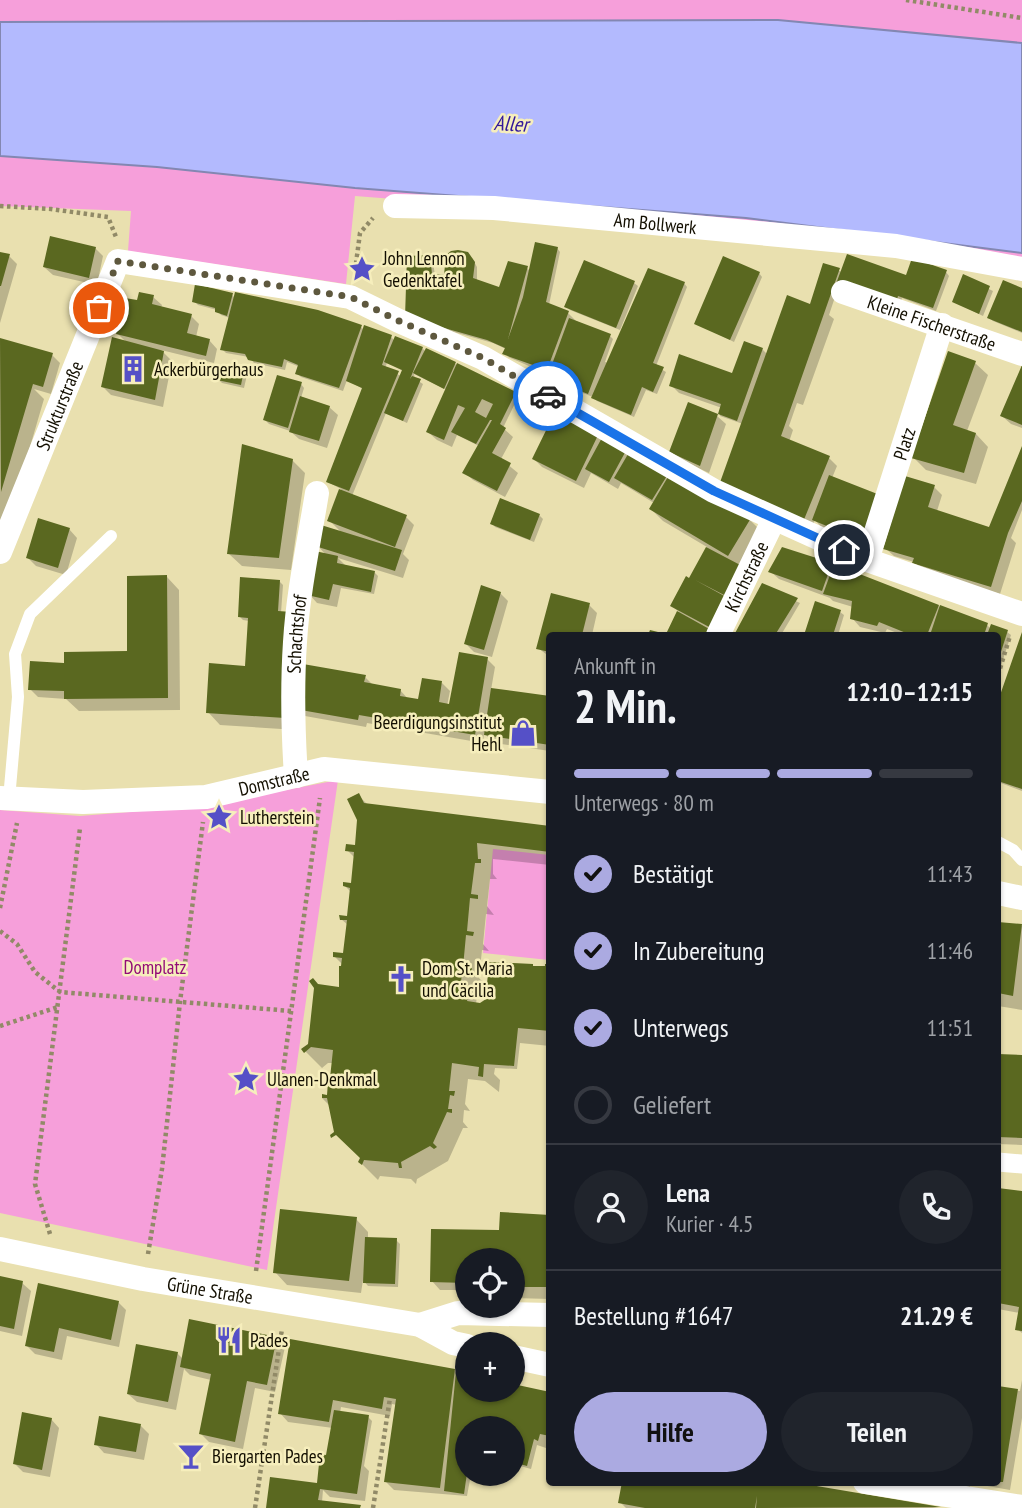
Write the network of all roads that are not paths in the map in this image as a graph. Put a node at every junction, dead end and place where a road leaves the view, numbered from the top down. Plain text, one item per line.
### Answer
1 (395, 206) road end
2 (1022, 269) edge
3 (843, 292) dead end
4 (942, 325) junction
5 (1022, 354) edge
6 (317, 493) dead end
7 (774, 519) junction
8 (111, 536) dead end
9 (0, 552) edge
10 (867, 560) junction
11 (1020, 614) edge
12 (719, 632) edge
13 (296, 776) junction
14 (546, 792) edge
15 (10, 799) edge
16 (1001, 844) edge
17 (1022, 860) edge
18 (1001, 893) edge
19 (1022, 898) edge
20 (1001, 1162) edge
21 (1022, 1164) edge
22 (0, 1249) edge
23 (546, 1315) edge
24 (421, 1325) junction
25 (455, 1343) edge
26 (525, 1360) edge
27 (546, 1364) edge
28 (886, 1486) edge
29 (981, 1504) edge
30 (1022, 1507) edge

1 - 2 street, Am Bollwerk
3 - 4 street, Kleine Fischerstraße
4 - 5 street, Kleine Fischerstraße
4 - 10 street, Platz
6 - 13 street, Schachtshof
7 - 9 street, Strukturstraße
7 - 10 street
7 - 12 street, Kirchstraße
8 - 15 lane
10 - 11 street
13 - 14 street, Domstraße
13 - 15 street, Domstraße
16 - 17 lane
18 - 19 street
20 - 21 street
22 - 24 street, Grüne Straße
23 - 24 street
24 - 25 street
26 - 27 street
28 - 29 street
29 - 30 street

